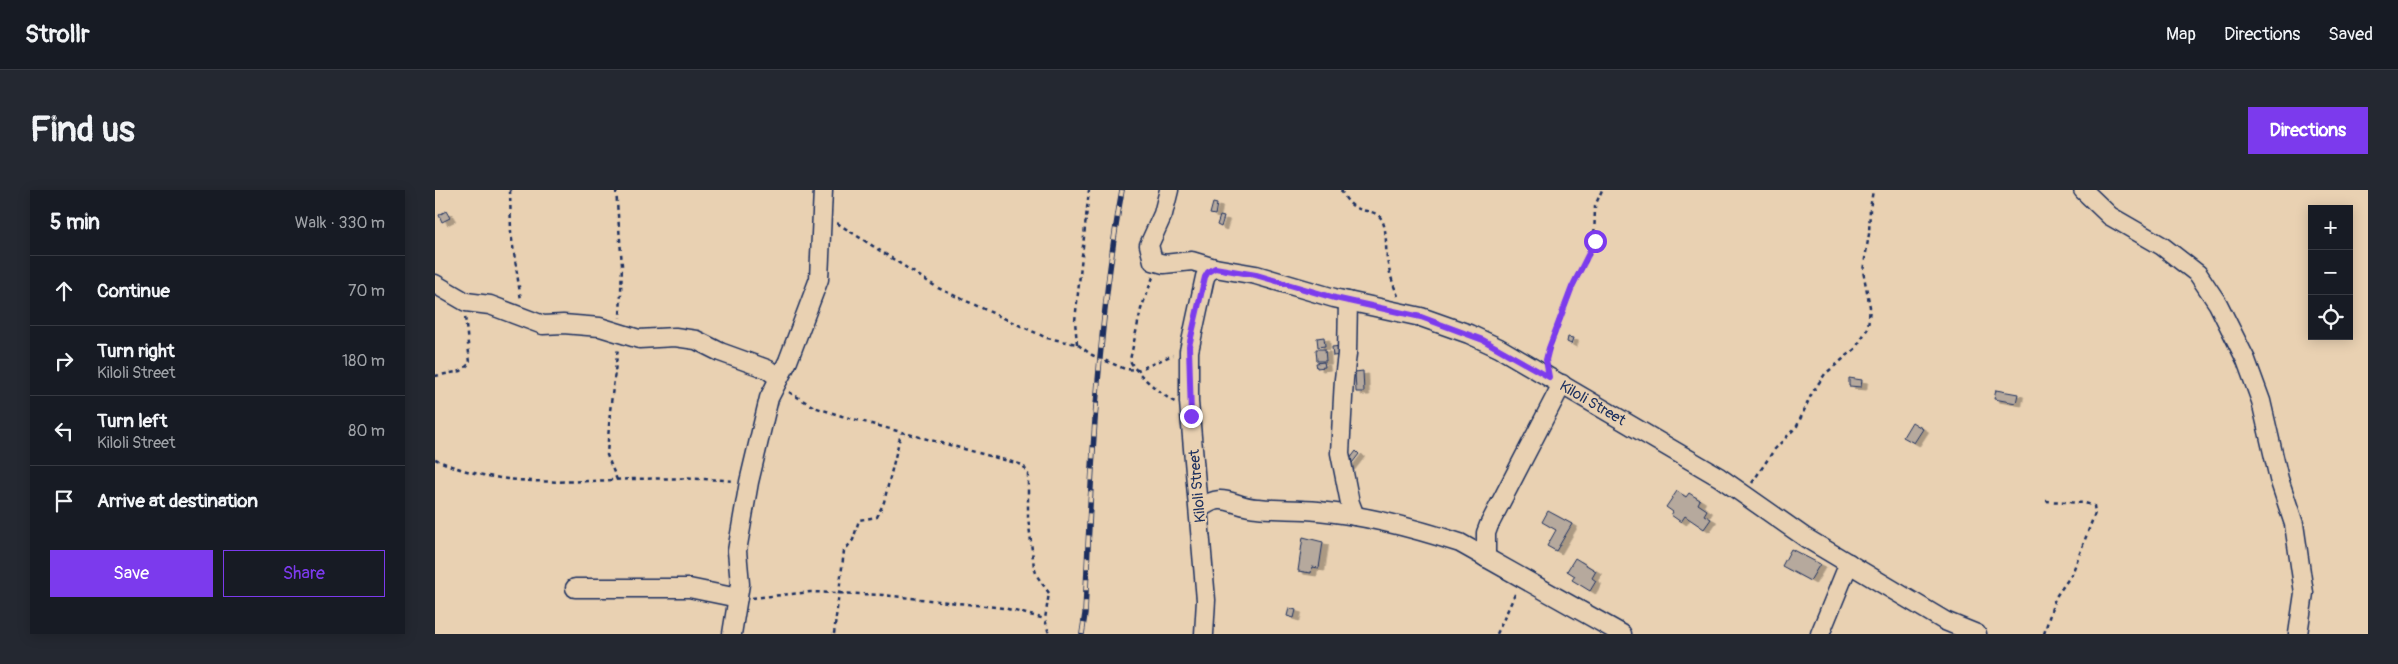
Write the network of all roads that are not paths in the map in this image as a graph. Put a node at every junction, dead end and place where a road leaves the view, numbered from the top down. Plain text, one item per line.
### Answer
1 (1169, 190) edge
2 (2083, 190) edge
3 (823, 199) edge
4 (1215, 268) junction
5 (435, 284) edge
6 (1348, 300) junction
7 (779, 378) junction
8 (1555, 381) junction
9 (1200, 509) junction
10 (1355, 516) junction
11 (1486, 558) junction
12 (1849, 563) junction
13 (575, 588) dead end
14 (738, 598) junction
15 (732, 634) edge
16 (1204, 634) edge
17 (1622, 634) edge
18 (1820, 634) edge
19 (1977, 634) edge
20 (2298, 634) edge

1 - 4 street
2 - 20 street
3 - 7 street
4 - 6 street, Kiloli Street
4 - 9 street, Kiloli Street
5 - 7 street
6 - 8 street, Kiloli Street
6 - 10 street
7 - 14 street
8 - 11 street
8 - 12 street, Kiloli Street
9 - 10 street
9 - 16 street, Kiloli Street
10 - 11 street
11 - 17 street
12 - 18 street
12 - 19 street, Kiloli Street
13 - 14 street
14 - 15 street

